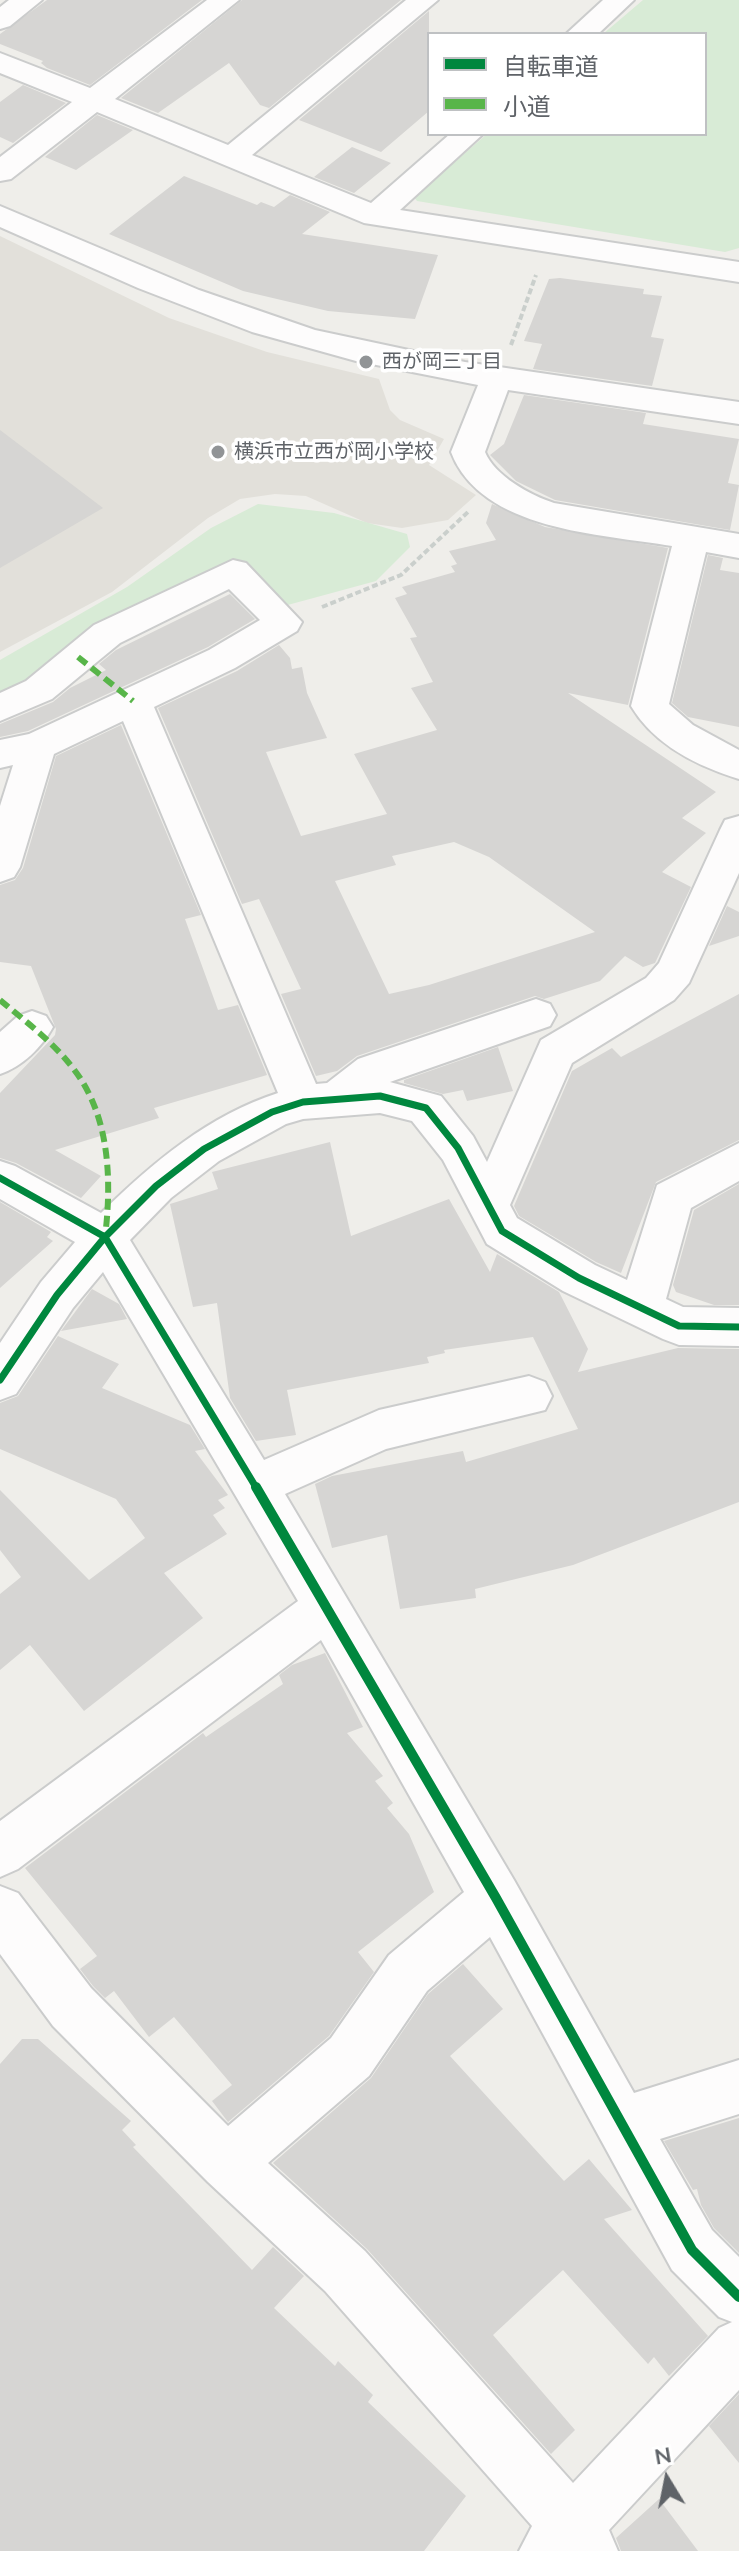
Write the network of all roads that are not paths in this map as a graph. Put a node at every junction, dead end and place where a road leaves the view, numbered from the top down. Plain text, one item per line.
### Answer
1 (28, 0) edge
2 (225, 0) edge
3 (424, 0) edge
4 (620, 0) edge
5 (0, 20) edge
6 (583, 32) edge
7 (0, 62) edge
8 (95, 102) junction
9 (466, 136) edge
10 (231, 157) junction
11 (0, 172) edge
12 (0, 215) edge
13 (375, 216) junction
14 (739, 272) edge
15 (500, 376) junction
16 (739, 413) edge
17 (692, 538) junction
18 (739, 546) edge
19 (133, 701) junction
20 (0, 708) edge
21 (38, 746) junction
22 (0, 754) edge
23 (739, 765) edge
24 (739, 830) edge
25 (0, 867) edge
26 (536, 1015) dead end
27 (32, 1027) dead end
28 (0, 1058) edge
29 (320, 1101) junction
30 (739, 1160) edge
31 (0, 1178) edge
32 (490, 1203) junction
33 (105, 1237) junction
34 (641, 1310) junction
35 (739, 1327) edge
36 (0, 1380) edge
37 (529, 1396) dead end
38 (255, 1486) junction
39 (328, 1607) junction
40 (0, 1852) edge
41 (496, 1898) junction
42 (0, 1911) edge
43 (739, 2087) edge
44 (623, 2123) junction
45 (227, 2163) junction
46 (739, 2297) edge
47 (739, 2348) edge
48 (569, 2542) edge

1 - 5 street
2 - 8 street
3 - 10 street
4 - 6 street
7 - 8 street
8 - 10 street
8 - 11 street
9 - 13 street
10 - 13 street
12 - 15 street
13 - 14 street
15 - 16 street
15 - 17 street
17 - 18 street
17 - 23 street
19 - 20 street
19 - 21 street
19 - 29 street
21 - 22 street
21 - 25 street
24 - 32 street
26 - 29 street
27 - 28 street
29 - 32 street
29 - 33 street
30 - 34 street
31 - 33 street
32 - 34 street
33 - 36 street
33 - 38 street
34 - 35 street
37 - 38 street
38 - 39 street
39 - 40 street
39 - 41 street
41 - 44 street
41 - 45 street
42 - 45 street
43 - 44 street
44 - 46 street
45 - 48 street
47 - 48 street

